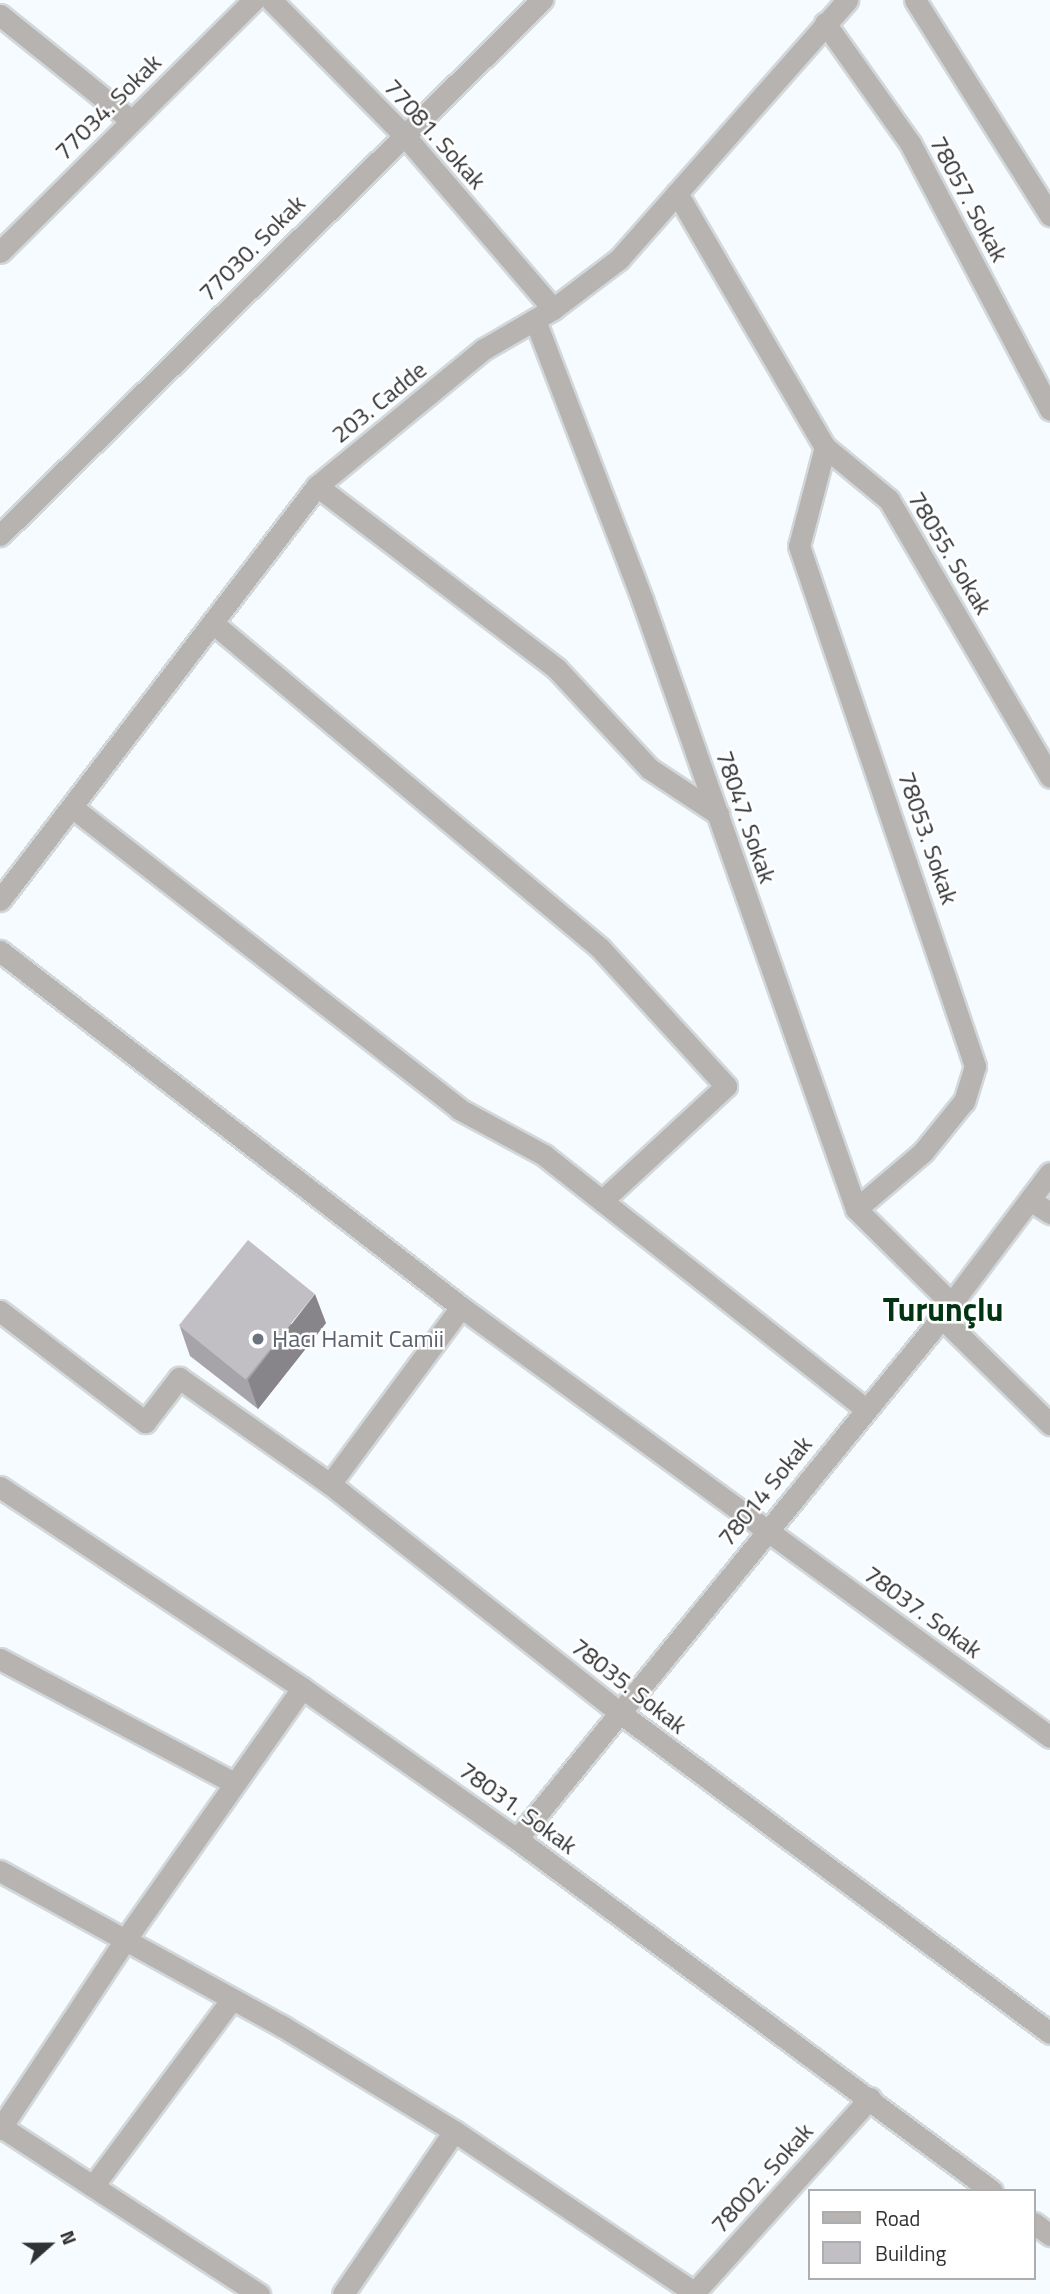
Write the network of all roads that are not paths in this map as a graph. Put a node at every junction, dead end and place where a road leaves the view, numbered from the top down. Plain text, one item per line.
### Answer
1 (254, 0) edge
2 (271, 0) edge
3 (542, 0) edge
4 (847, 0) edge
5 (915, 0) edge
6 (0, 15) edge
7 (825, 23) junction
8 (132, 121) junction
9 (404, 135) junction
10 (677, 193) junction
11 (1050, 215) edge
12 (1, 250) edge
13 (544, 315) junction
14 (1050, 410) edge
15 (825, 447) junction
16 (317, 486) junction
17 (0, 535) edge
18 (215, 624) junction
19 (1050, 776) edge
20 (73, 808) junction
21 (718, 814) junction
22 (0, 900) edge
23 (0, 951) edge
24 (1050, 1173) edge
25 (602, 1200) junction
26 (1030, 1200) junction
27 (856, 1209) junction
28 (1050, 1213) edge
29 (461, 1307) junction
30 (946, 1310) junction
31 (0, 1311) edge
32 (866, 1409) junction
33 (1050, 1424) edge
34 (330, 1484) junction
35 (0, 1487) edge
36 (766, 1530) junction
37 (0, 1659) edge
38 (302, 1688) junction
39 (619, 1712) junction
40 (1050, 1737) edge
41 (234, 1783) junction
42 (517, 1839) junction
43 (0, 1871) edge
44 (125, 1940) junction
45 (232, 1999) junction
46 (1050, 2034) edge
47 (870, 2098) junction
48 (0, 2128) edge
49 (454, 2131) junction
50 (93, 2186) junction
51 (989, 2189) edge
52 (232, 2287) edge
53 (693, 2293) edge
54 (259, 2294) edge
55 (342, 2294) edge

1 - 8 street, 77034. Sokak
2 - 9 street, 77081. Sokak
3 - 9 street, 77030. Sokak
4 - 7 street, 203. Cadde
5 - 11 street
6 - 8 street
7 - 10 street, 203. Cadde
7 - 14 street, 78057. Sokak
8 - 12 street, 77034. Sokak
9 - 13 street, 77081. Sokak
9 - 17 street, 77030. Sokak
10 - 13 street, 203. Cadde
10 - 15 street, 78055. Sokak
13 - 16 street, 203. Cadde
13 - 21 street, 78047. Sokak
15 - 19 street, 78055. Sokak
15 - 27 street, 78053. Sokak
16 - 18 street, 203. Cadde
16 - 21 street
18 - 20 street, 203. Cadde
18 - 25 street
20 - 22 street, 203. Cadde
20 - 25 street
21 - 27 street, 78047. Sokak
23 - 29 street, 78037. Sokak
24 - 26 street, 78014 Sokak
25 - 32 street
26 - 28 street
26 - 30 street, 78014 Sokak
27 - 30 street, 78047. Sokak
29 - 34 street
29 - 36 street, 78037. Sokak
30 - 32 street, 78014 Sokak
30 - 33 street, 78047. Sokak
31 - 34 street, 78035. Sokak
32 - 36 street, 78014 Sokak
34 - 39 street, 78035. Sokak
35 - 38 street, 78031. Sokak
36 - 39 street, 78014 Sokak
36 - 40 street, 78037. Sokak
37 - 41 street
38 - 41 street
38 - 42 street, 78031. Sokak
39 - 42 street, 78014 Sokak
39 - 46 street, 78035. Sokak
41 - 44 street
42 - 47 street, 78031. Sokak
43 - 44 street
44 - 45 street
44 - 48 street
45 - 49 street
45 - 50 street
47 - 51 street, 78031. Sokak
47 - 53 street, 78002. Sokak
48 - 50 street
49 - 53 street
49 - 55 street
50 - 52 street
52 - 54 street

